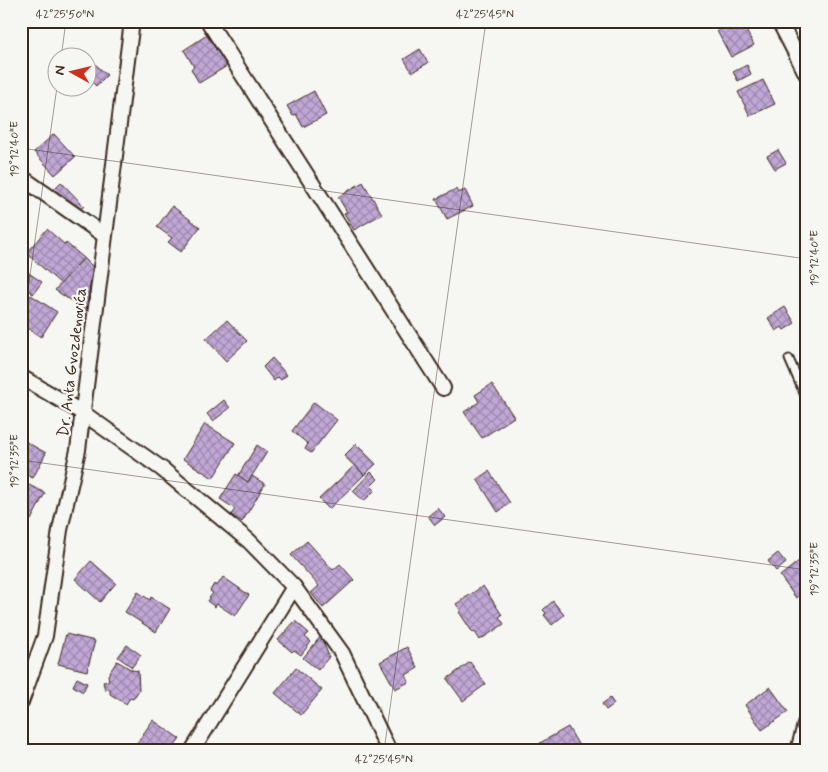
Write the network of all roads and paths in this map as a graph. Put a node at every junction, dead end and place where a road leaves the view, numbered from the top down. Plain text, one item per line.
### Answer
1 (132, 21) edge
2 (208, 21) edge
3 (779, 21) edge
4 (807, 74) edge
5 (21, 177) edge
6 (104, 235) junction
7 (789, 359) dead end
8 (21, 377) edge
9 (443, 388) dead end
10 (807, 400) edge
11 (83, 413) junction
12 (294, 587) junction
13 (21, 702) edge
14 (807, 719) edge
15 (192, 751) edge
16 (390, 751) edge
17 (798, 751) edge

1 - 6 street, Dr. Anta Gvozdenovića
2 - 9 street
3 - 4 street
5 - 6 street
6 - 11 street, Dr. Anta Gvozdenovića
7 - 10 lane
8 - 11 street
11 - 12 street
11 - 13 street, Dr. Anta Gvozdenovića
12 - 15 street
12 - 16 street
14 - 17 street

